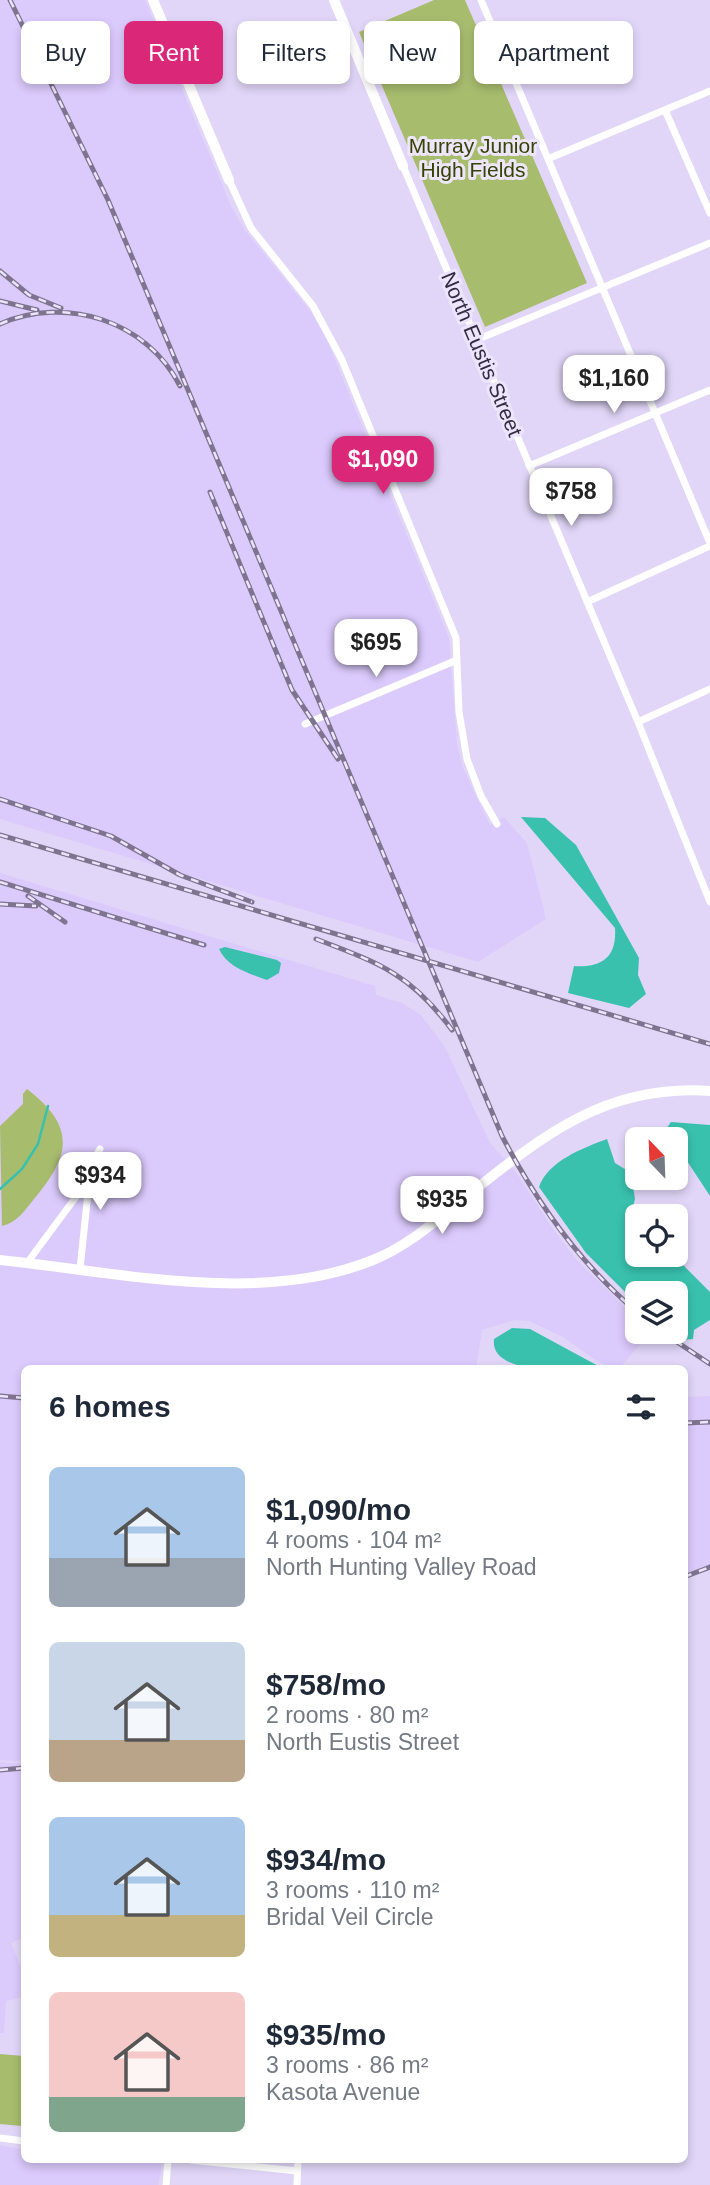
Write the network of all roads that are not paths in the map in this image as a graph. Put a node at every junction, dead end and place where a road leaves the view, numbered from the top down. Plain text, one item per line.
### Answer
1 (153, 0) edge
2 (334, 0) edge
3 (481, 0) edge
4 (710, 91) edge
5 (665, 110) junction
6 (550, 158) junction
7 (403, 166) joint
8 (229, 180) joint
9 (710, 213) edge
10 (710, 243) edge
11 (603, 288) junction
12 (476, 340) junction
13 (710, 390) edge
14 (656, 413) junction
15 (529, 466) junction
16 (710, 544) edge
17 (587, 603) junction
18 (457, 660) junction
19 (710, 689) edge
20 (638, 722) junction
21 (305, 724) dead end
22 (497, 824) dead end
23 (709, 897) edge
24 (710, 1091) edge
25 (100, 1149) dead end
26 (88, 1180) junction
27 (0, 1260) edge
28 (27, 1263) junction
29 (80, 1269) junction
30 (0, 2138) edge
31 (21, 2141) edge
32 (168, 2163) edge
33 (220, 2163) edge
34 (298, 2163) edge
35 (297, 2171) junction
36 (166, 2185) edge
37 (296, 2185) edge

1 - 8 street
2 - 7 street, North Eustis Street
3 - 6 street
4 - 5 street
5 - 6 street
5 - 9 street
6 - 11 street
7 - 12 street, North Eustis Street
8 - 18 street
10 - 11 street
11 - 12 street
11 - 14 street
12 - 15 street, North Eustis Street
13 - 14 street
14 - 15 street
14 - 16 street
15 - 17 street, North Eustis Street
16 - 17 street
17 - 20 street, North Eustis Street
18 - 21 street
18 - 22 street
19 - 20 street
20 - 23 street, North Eustis Street
24 - 29 street
25 - 26 street
26 - 28 street
26 - 29 street
27 - 28 street
28 - 29 street
30 - 31 street
32 - 36 street
33 - 35 street
34 - 35 street
35 - 37 street

